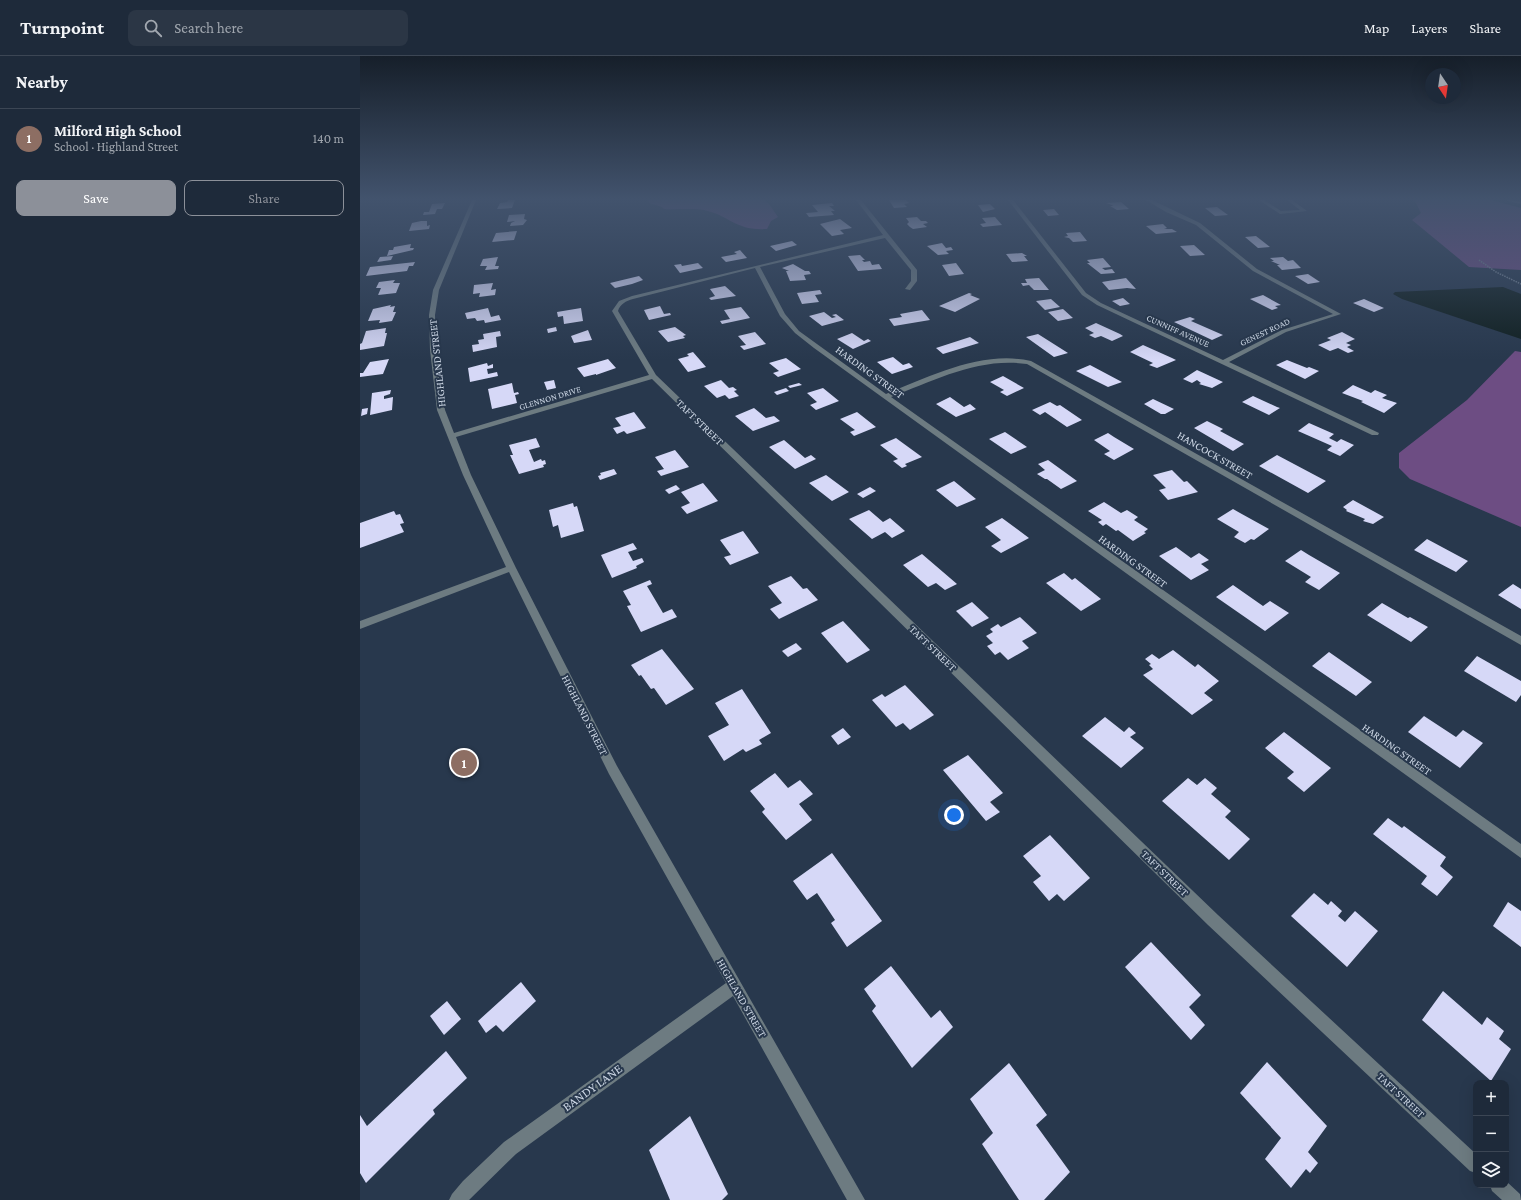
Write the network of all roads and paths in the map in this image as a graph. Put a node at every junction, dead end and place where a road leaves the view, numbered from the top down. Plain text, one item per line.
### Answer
1 (451, 253) edge
2 (811, 253) edge
3 (900, 253) edge
4 (1053, 253) edge
5 (1234, 253) edge
6 (1479, 260) dead end
7 (757, 266) junction
8 (1521, 284) edge
9 (908, 289) dead end
10 (1224, 362) junction
11 (653, 376) junction
12 (884, 397) junction
13 (1375, 432) dead end
14 (451, 436) junction
15 (511, 568) junction
16 (360, 625) edge
17 (1521, 641) edge
18 (1521, 852) edge
19 (735, 985) junction
20 (1473, 1162) edge
21 (1501, 1188) edge
22 (458, 1200) edge
23 (856, 1200) edge
24 (1514, 1200) edge

1 - 14 street, HIGHLAND STREET
2 - 7 street, TAFT STREET
3 - 9 street
4 - 10 street, CUNNIFF AVENUE
5 - 10 street, GENEST ROAD
6 - 8 path
7 - 11 street, TAFT STREET
7 - 12 street, HARDING STREET
10 - 13 street, CUNNIFF AVENUE
11 - 14 street, GLENNON DRIVE
11 - 20 street, TAFT STREET
12 - 17 street, HANCOCK STREET
12 - 18 street, HARDING STREET
14 - 15 street, HIGHLAND STREET
15 - 16 street
15 - 19 street, HIGHLAND STREET
19 - 22 street, BANDY LANE
19 - 23 street, HIGHLAND STREET
21 - 24 street

